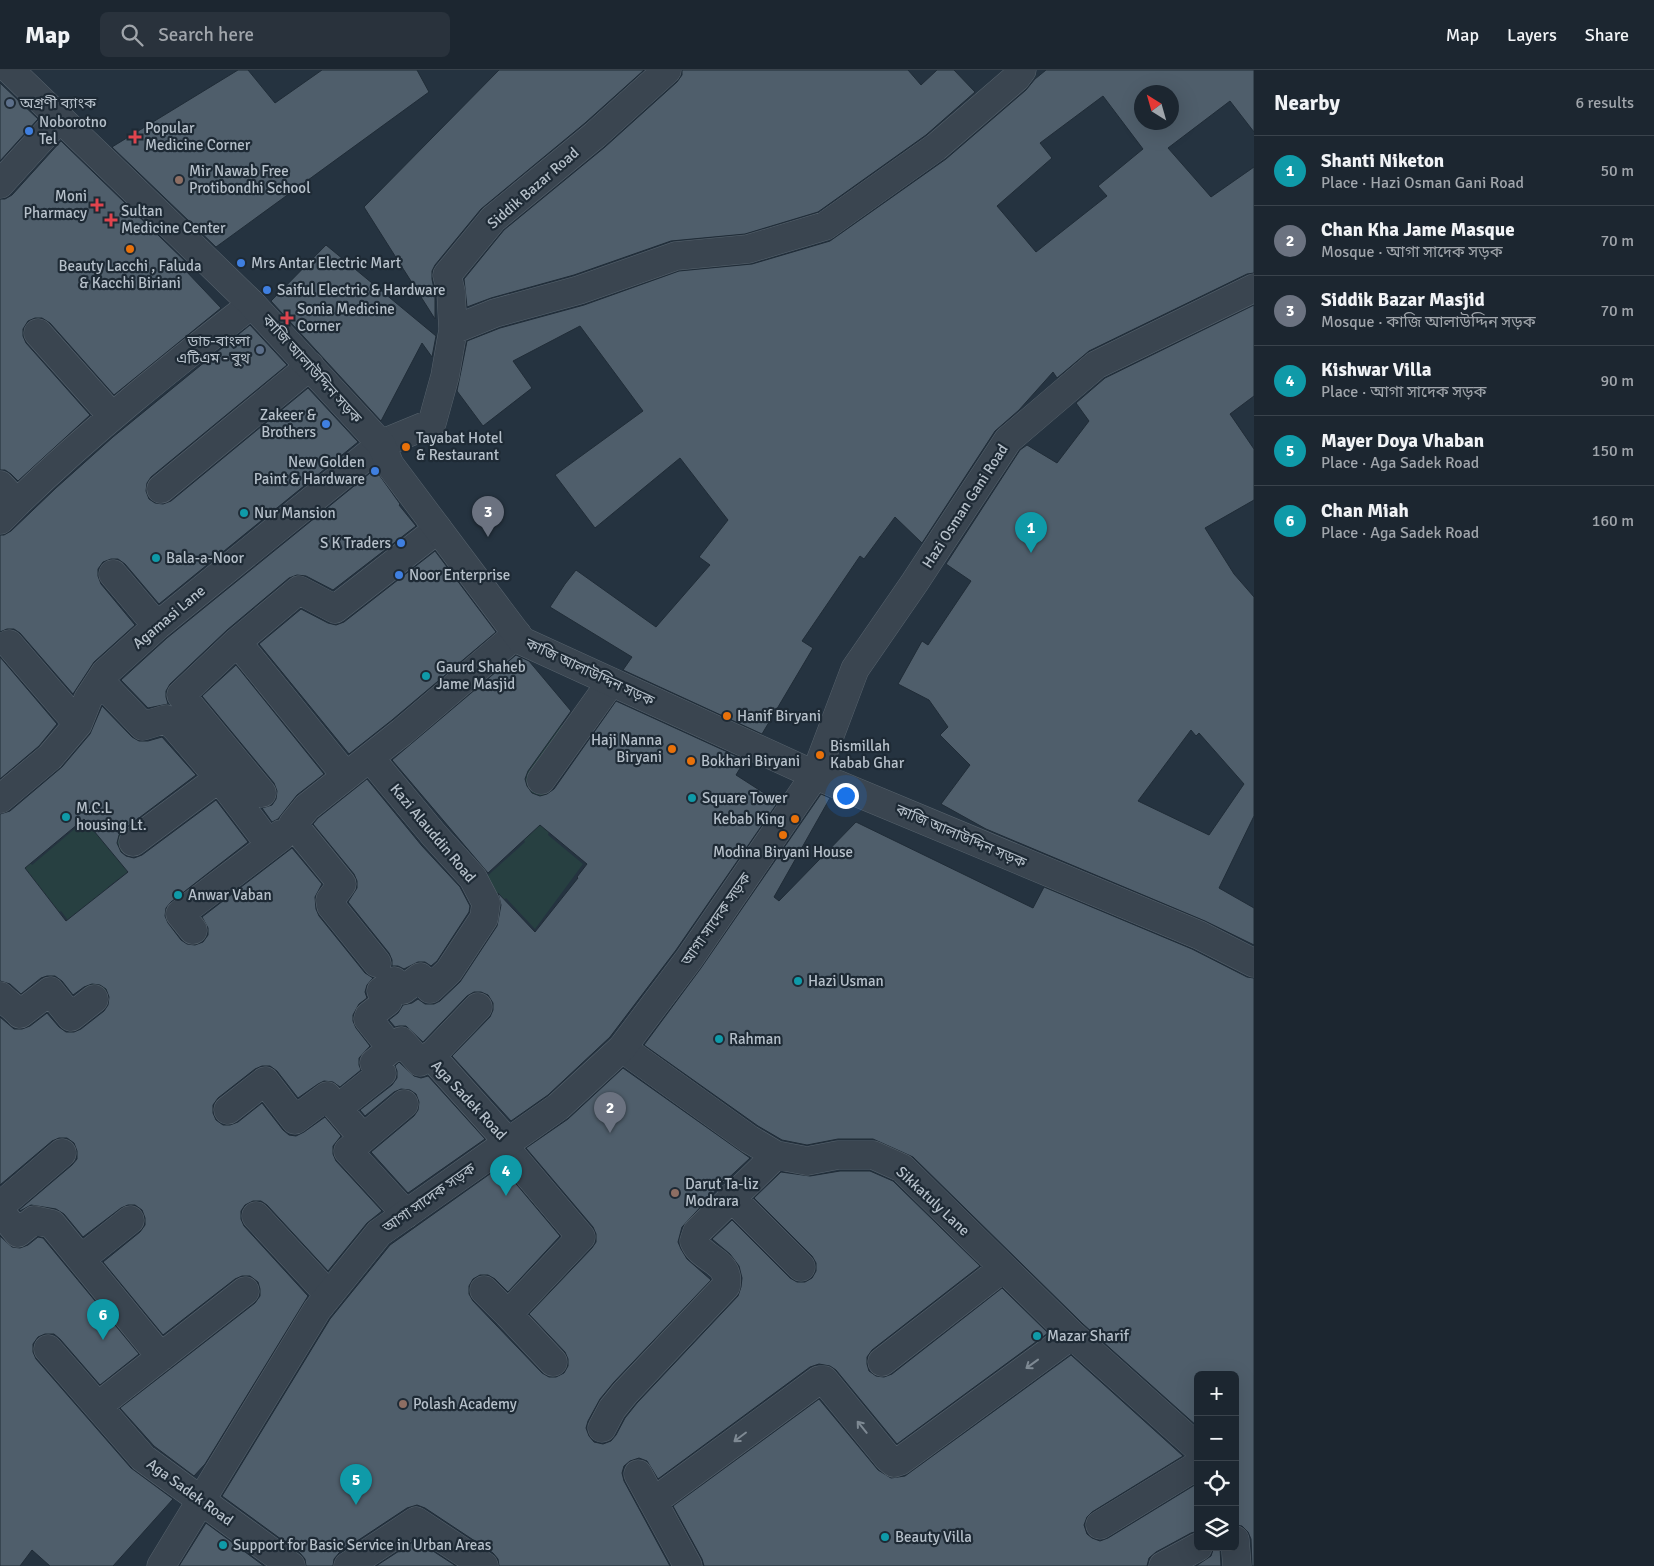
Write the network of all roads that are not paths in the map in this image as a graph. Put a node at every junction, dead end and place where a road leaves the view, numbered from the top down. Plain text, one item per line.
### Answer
1 (10, 70) edge
2 (667, 70) edge
3 (1022, 70) edge
4 (60, 118) junction
5 (0, 184) edge
6 (1254, 288) edge
7 (252, 304) junction
8 (454, 330) junction
9 (38, 333) dead end
10 (310, 366) junction
11 (112, 416) junction
12 (380, 444) junction
13 (161, 489) dead end
14 (6, 503) edge
15 (438, 528) junction
16 (113, 574) dead end
17 (157, 626) junction
18 (517, 634) junction
19 (237, 642) junction
20 (9, 644) dead end
21 (100, 681) junction
22 (612, 682) junction
23 (78, 724) junction
24 (370, 758) junction
25 (815, 775) junction
26 (346, 776) junction
27 (219, 778) junction
28 (541, 780) dead end
29 (320, 787) dead end
30 (262, 793) dead end
31 (0, 799) edge
32 (133, 842) dead end
33 (270, 845) junction
34 (193, 930) dead end
35 (377, 963) dead end
36 (1254, 963) edge
37 (0, 996) edge
38 (94, 999) dead end
39 (478, 1007) dead end
40 (392, 1048) junction
41 (622, 1048) junction
42 (428, 1058) junction
43 (404, 1104) dead end
44 (338, 1108) junction
45 (228, 1110) dead end
46 (364, 1138) junction
47 (507, 1144) junction
48 (62, 1153) dead end
49 (776, 1156) junction
50 (3, 1198) edge
51 (732, 1198) junction
52 (406, 1214) junction
53 (256, 1216) dead end
54 (130, 1220) dead end
55 (81, 1258) junction
56 (802, 1267) dead end
57 (1003, 1268) junction
58 (484, 1290) dead end
59 (245, 1291) dead end
60 (329, 1295) junction
61 (508, 1314) junction
62 (1072, 1335) junction
63 (48, 1349) dead end
64 (161, 1357) junction
65 (553, 1362) dead end
66 (882, 1362) dead end
67 (98, 1406) junction
68 (602, 1428) dead end
69 (1194, 1444) edge
70 (1194, 1467) edge
71 (638, 1474) dead end
72 (201, 1501) junction
73 (653, 1502) junction
74 (1100, 1524) dead end
75 (1194, 1549) edge
76 (1236, 1551) edge
77 (161, 1566) edge
78 (291, 1566) edge
79 (348, 1566) edge
80 (484, 1566) edge
81 (688, 1566) edge
82 (1164, 1566) edge
83 (1237, 1566) edge

1 - 4 street, কাজি আলাউদ্দিন সড়ক
2 - 8 street, Siddik Bazar Road
3 - 8 street
4 - 5 street
4 - 7 street, কাজি আলাউদ্দিন সড়ক
6 - 25 street, Hazi Osman Gani Road
7 - 10 street, কাজি আলাউদ্দিন সড়ক
7 - 11 street
8 - 12 street, Siddik Bazar Road
9 - 11 street
10 - 12 street, কাজি আলাউদ্দিন সড়ক
10 - 13 street
11 - 14 street
12 - 15 street, কাজি আলাউদ্দিন সড়ক
12 - 17 street, Agamasi Lane
15 - 18 street, কাজি আলাউদ্দিন সড়ক
15 - 19 street
16 - 17 street
17 - 21 street, Agamasi Lane
18 - 22 street, কাজি আলাউদ্দিন সড়ক
18 - 24 street
19 - 26 street
19 - 30 street
20 - 23 street
21 - 23 street, Agamasi Lane
21 - 27 street
22 - 25 street, কাজি আলাউদ্দিন সড়ক
22 - 28 street
23 - 31 street, Agamasi Lane
24 - 26 street
24 - 40 street, Kazi Alauddin Road
25 - 36 street, কাজি আলাউদ্দিন সড়ক
25 - 41 street, আগা সাদেক সড়ক
26 - 35 street
27 - 32 street
27 - 33 street
29 - 33 street
33 - 34 street
37 - 38 street
39 - 42 street
40 - 42 street
40 - 44 street
41 - 47 street, আগা সাদেক সড়ক
41 - 49 street, Sikkatuly Lane
42 - 47 street, Aga Sadek Road
43 - 46 street
44 - 45 street
44 - 46 street
46 - 52 street
47 - 52 street, আগা সাদেক সড়ক
47 - 61 street, Aga Sadek Road
48 - 50 street
49 - 51 street
49 - 57 street, Sikkatuly Lane
50 - 55 street
51 - 56 street
51 - 68 street
52 - 60 street, আগা সাদেক সড়ক
53 - 60 street
54 - 55 street
55 - 64 street
57 - 62 street, Sikkatuly Lane
57 - 66 street
58 - 61 street
59 - 64 street
60 - 72 street, আগা সাদেক সড়ক
61 - 65 street
62 - 69 street, Sikkatuly Lane
62 -> 73 street
63 - 67 street, Aga Sadek Road
64 - 67 street
67 - 72 street, Aga Sadek Road
70 - 74 street
71 - 73 street
72 - 77 street, আগা সাদেক সড়ক
72 - 78 street, Aga Sadek Road
73 - 81 street
75 - 82 street
76 - 83 street
79 - 80 street

